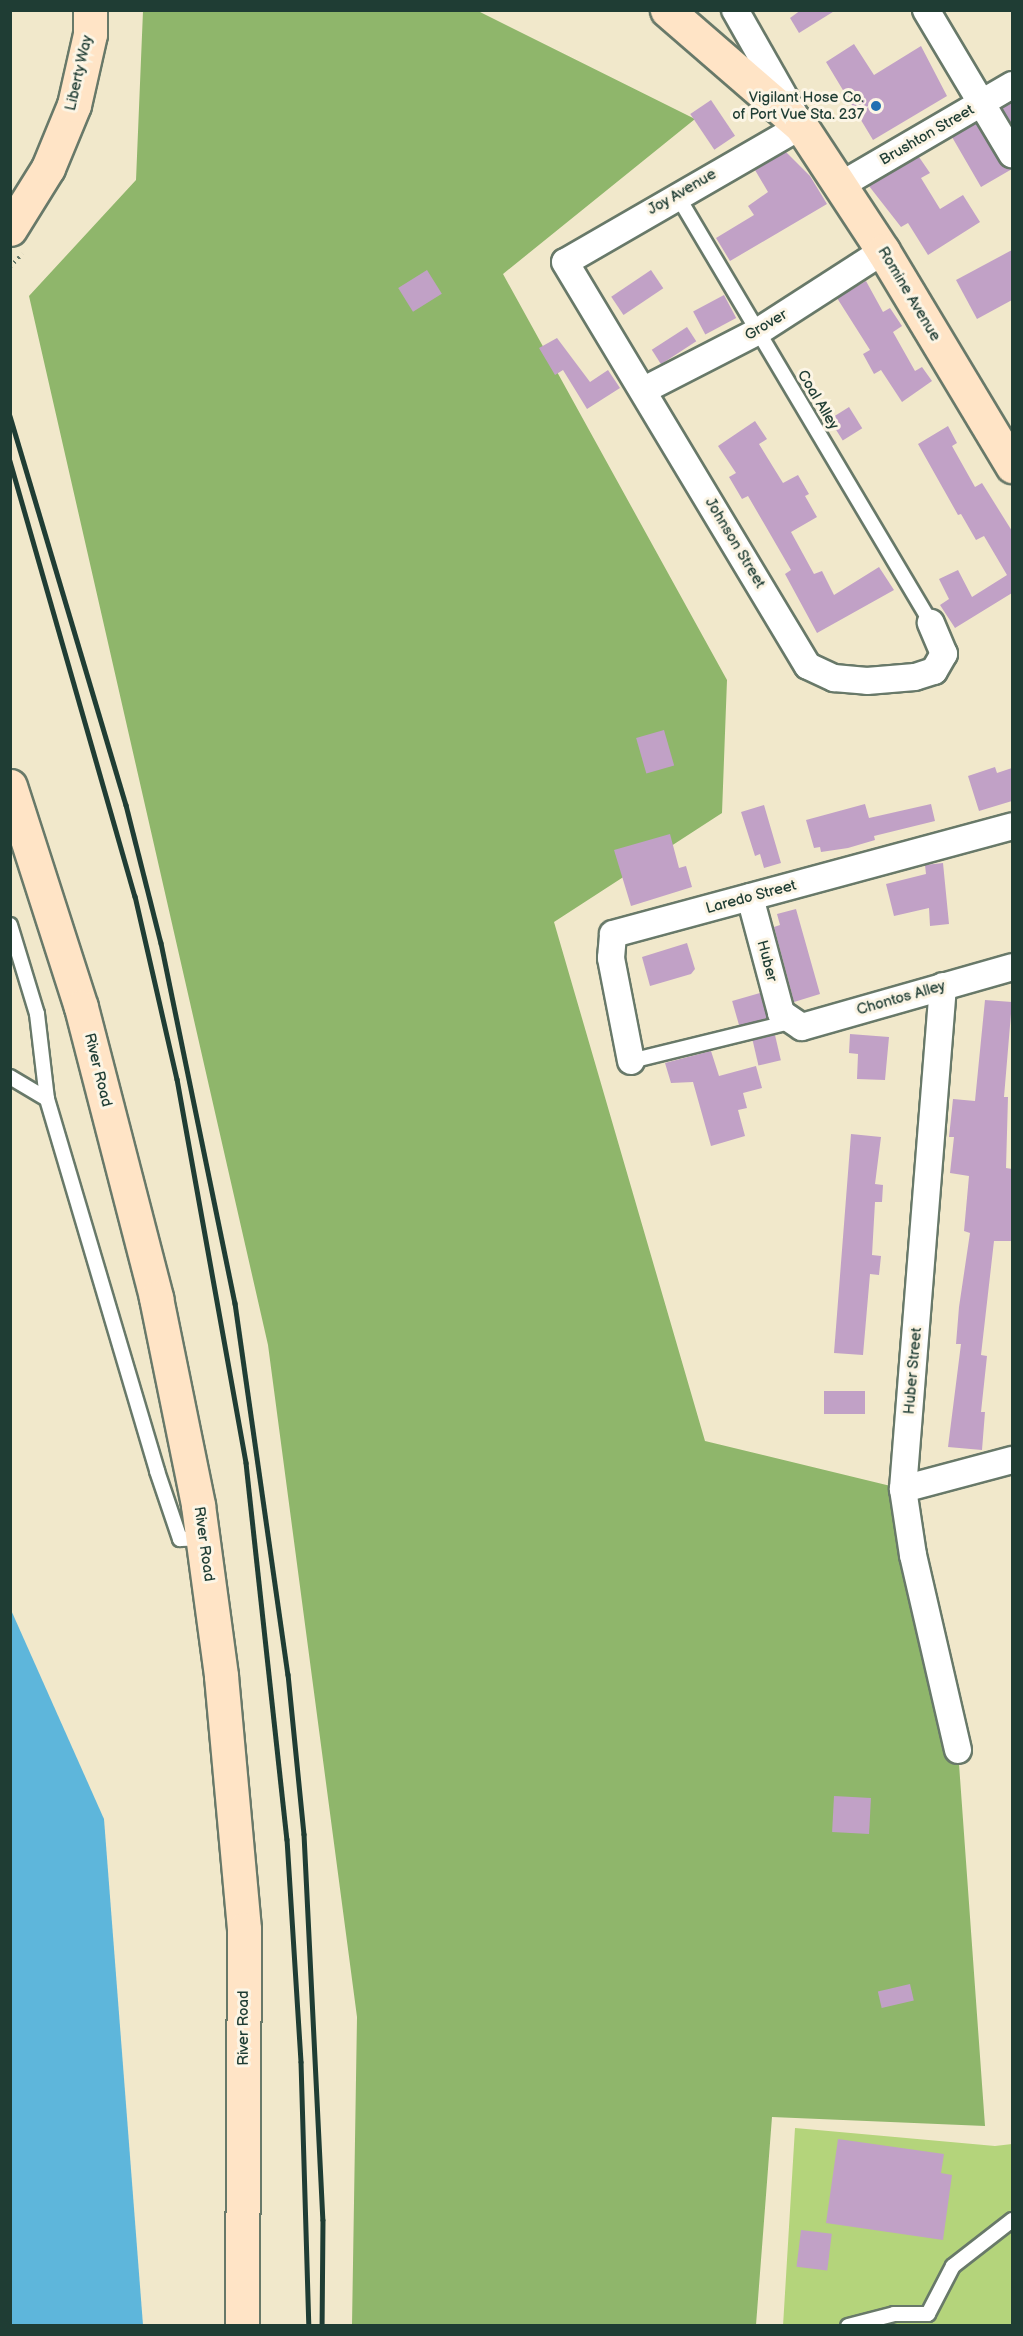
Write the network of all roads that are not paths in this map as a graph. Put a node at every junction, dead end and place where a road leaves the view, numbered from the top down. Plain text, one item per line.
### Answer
1 (90, 10) edge
2 (667, 10) edge
3 (735, 10) edge
4 (926, 10) edge
5 (1012, 85) edge
6 (982, 103) junction
7 (801, 126) junction
8 (1012, 154) edge
9 (841, 185) junction
10 (677, 195) junction
11 (10, 229) edge
12 (883, 251) junction
13 (565, 262) joint
14 (759, 331) junction
15 (644, 390) junction
16 (1012, 466) edge
17 (931, 622) joint
18 (10, 786) edge
19 (1012, 826) edge
20 (750, 897) junction
21 (10, 925) edge
22 (1012, 967) edge
23 (943, 987) junction
24 (790, 1022) junction
25 (631, 1060) joint
26 (10, 1077) edge
27 (47, 1099) junction
28 (1012, 1460) edge
29 (903, 1489) junction
30 (203, 1538) junction
31 (958, 1750) dead end
32 (1012, 2220) edge
33 (242, 2325) edge
34 (848, 2325) edge

1 - 11 street, Liberty Way
2 - 7 street, Romine Avenue
3 - 7 street, Romine Avenue
4 - 6 street
5 - 6 street, Brushton Street
6 - 8 street
6 - 9 street, Brushton Street
7 - 9 street, Romine Avenue
7 - 10 street, Joy Avenue
9 - 12 street, Romine Avenue
10 - 13 street, Joy Avenue
10 - 14 lane, Coal Alley
12 - 14 street, Grover
12 - 16 street, Romine Avenue
13 - 15 street, Johnson Street
14 - 15 street, Grover
14 - 17 lane, Coal Alley
15 - 17 street, Johnson Street
18 - 30 street, River Road
19 - 20 street, Laredo Street
20 - 24 street, Huber
20 - 25 street, Laredo Street
21 - 27 lane
22 - 23 street, Chontos Alley
23 - 24 street, Chontos Alley
23 - 29 street, Huber Street
24 - 25 lane
26 - 27 lane
27 - 30 lane
28 - 29 street
29 - 31 street, Huber Street
30 - 33 street, River Road
32 - 34 lane

